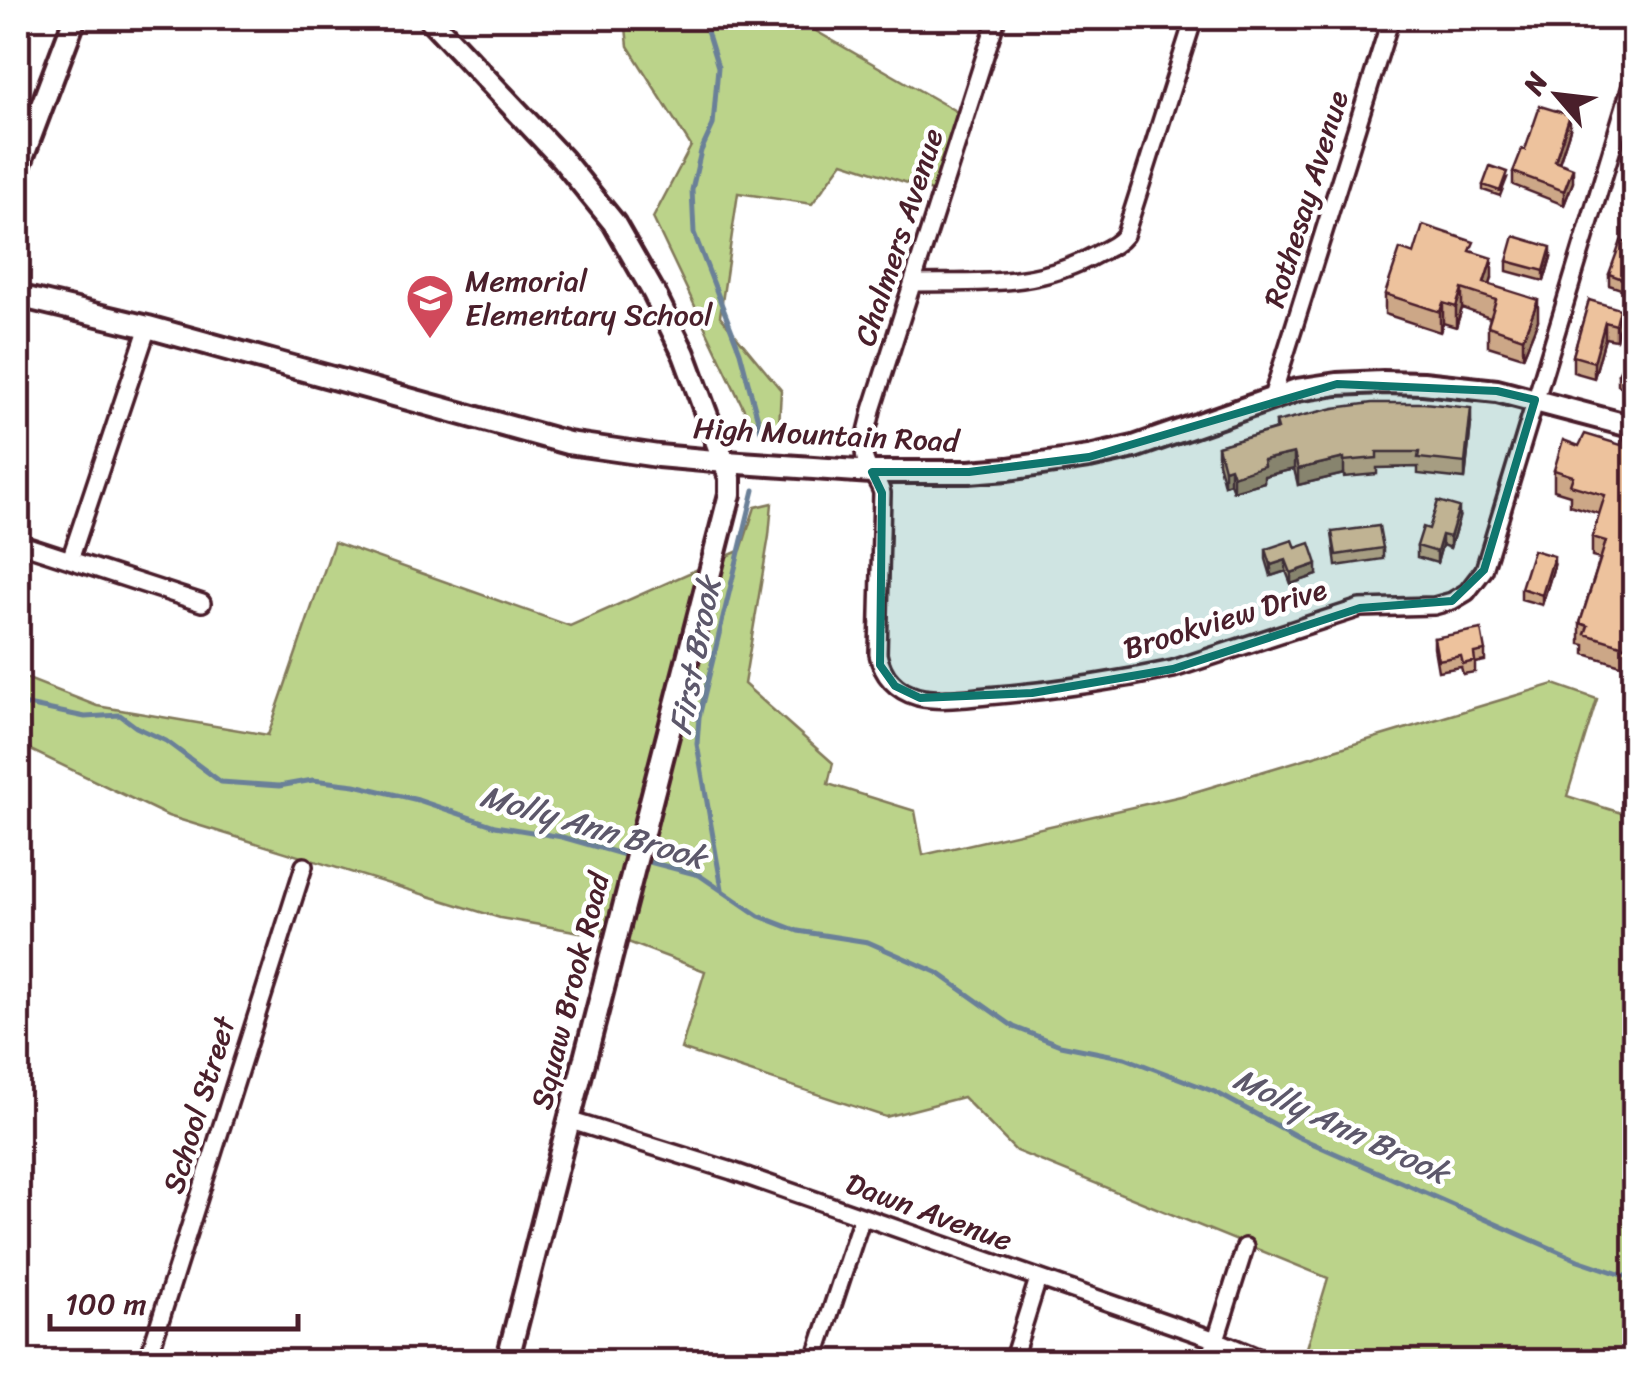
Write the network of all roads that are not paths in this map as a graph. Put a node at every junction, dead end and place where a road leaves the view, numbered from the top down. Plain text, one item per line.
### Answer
1 (74, 18) edge
2 (429, 18) edge
3 (997, 18) edge
4 (1194, 18) edge
5 (1392, 18) edge
6 (1634, 76) edge
7 (20, 155) edge
8 (913, 283) junction
9 (18, 296) edge
10 (148, 327) junction
11 (1272, 397) junction
12 (1535, 400) junction
13 (1634, 427) edge
14 (726, 462) junction
15 (872, 472) junction
16 (18, 544) edge
17 (70, 560) junction
18 (202, 603) dead end
19 (304, 866) dead end
20 (568, 1120) junction
21 (862, 1217) junction
22 (1246, 1247) dead end
23 (1038, 1279) junction
24 (1216, 1340) junction
25 (147, 1362) edge
26 (507, 1362) edge
27 (814, 1362) edge
28 (1012, 1362) edge
29 (1209, 1362) edge
30 (1269, 1362) edge

1 - 7 street
2 - 14 street, Squaw Brook Road
3 - 8 street, Chalmers Avenue
4 - 8 street
5 - 11 street, Rothesay Avenue
6 - 12 street, Brookview Drive
8 - 15 street, Chalmers Avenue
9 - 10 street, High Mountain Road
10 - 14 street, High Mountain Road
10 - 17 street
11 - 12 street, High Mountain Road
11 - 15 street, High Mountain Road
12 - 13 street, High Mountain Road
12 - 15 street, Brookview Drive
14 - 15 street, High Mountain Road
14 - 20 street, Squaw Brook Road
16 - 17 street
17 - 18 street
19 - 25 street, School Street
20 - 21 street, Dawn Avenue
20 - 26 street, Squaw Brook Road
21 - 23 street, Dawn Avenue
21 - 27 street
22 - 24 street
23 - 24 street, Dawn Avenue
23 - 28 street
24 - 29 street
24 - 30 street, Dawn Avenue

